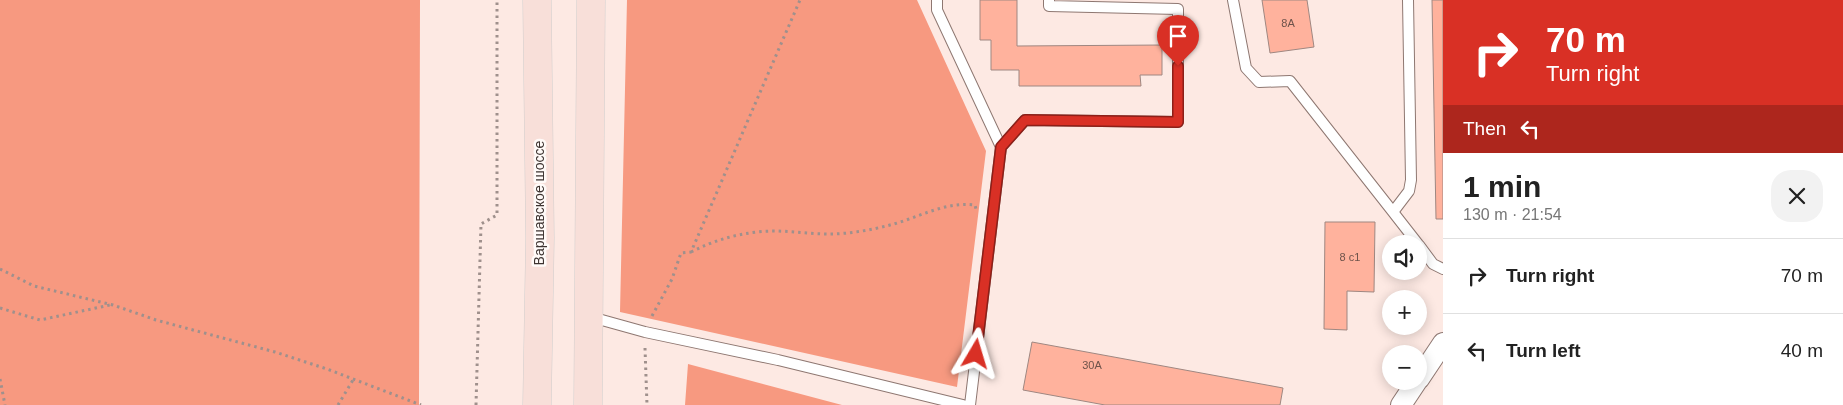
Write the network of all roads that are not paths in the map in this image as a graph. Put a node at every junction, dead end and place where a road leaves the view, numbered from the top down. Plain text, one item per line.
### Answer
1 (537, 0) edge
2 (591, 0) edge
3 (937, 0) edge
4 (1049, 0) edge
5 (1233, 0) edge
6 (1408, 0) edge
7 (1001, 147) junction
8 (1394, 212) junction
9 (1411, 235) edge
10 (1427, 256) edge
11 (1443, 269) edge
12 (590, 317) junction
13 (1443, 343) edge
14 (1427, 367) edge
15 (1411, 390) edge
16 (537, 405) edge
17 (588, 405) edge
18 (963, 405) edge
19 (970, 405) edge
20 (1401, 405) edge

1 - 16 main road, Варшавское шоссе
2 - 12 main road
3 - 7 lane
4 - 7 lane
5 - 8 lane
6 - 8 lane
7 - 19 lane
8 - 9 lane
10 - 11 lane
12 - 17 main road
12 - 18 lane
13 - 14 street
15 - 20 street

